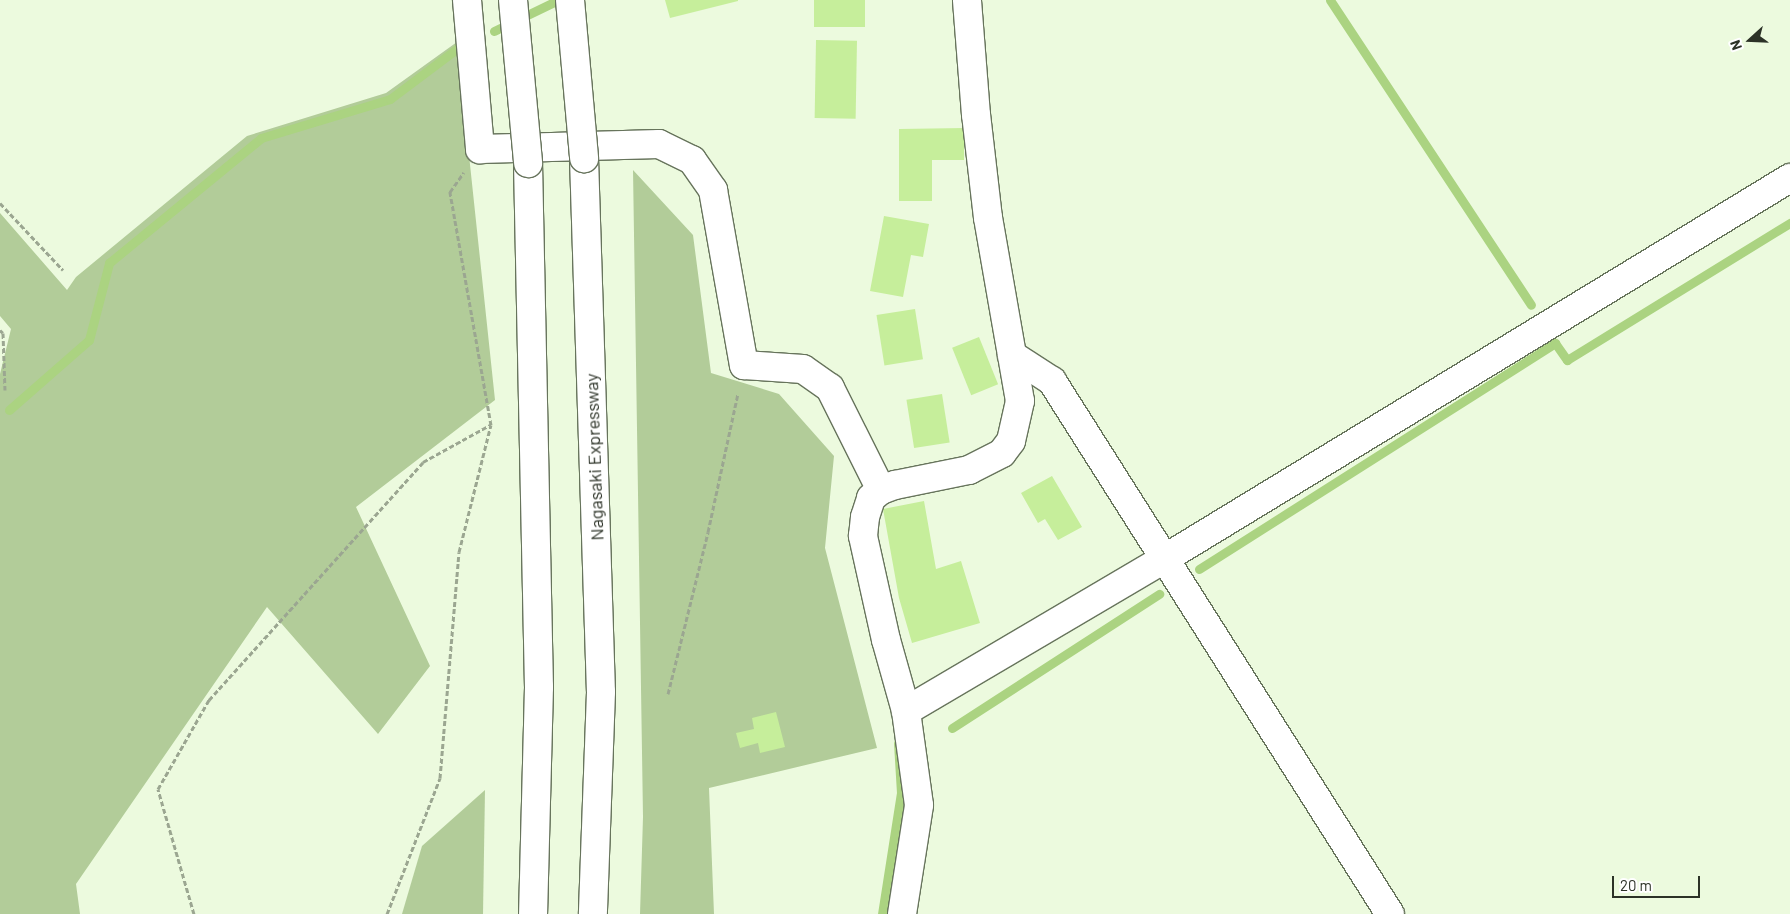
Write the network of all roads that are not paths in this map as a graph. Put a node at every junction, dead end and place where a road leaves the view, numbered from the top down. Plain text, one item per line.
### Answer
1 (467, 0) edge
2 (513, 0) edge
3 (570, 0) edge
4 (967, 0) edge
5 (1790, 178) edge
6 (1012, 355) junction
7 (881, 490) junction
8 (1164, 559) junction
9 (906, 711) junction
10 (533, 914) edge
11 (593, 914) edge
12 (902, 914) edge
13 (1390, 914) edge

1 - 7 main road
2 - 10 main road, bridge
3 - 11 main road, Nagasaki Expressway, bridge
4 - 6 main road
5 - 8 main road
6 - 7 main road
6 - 8 main road
7 - 9 main road
8 - 9 main road
8 - 13 main road
9 - 12 main road

